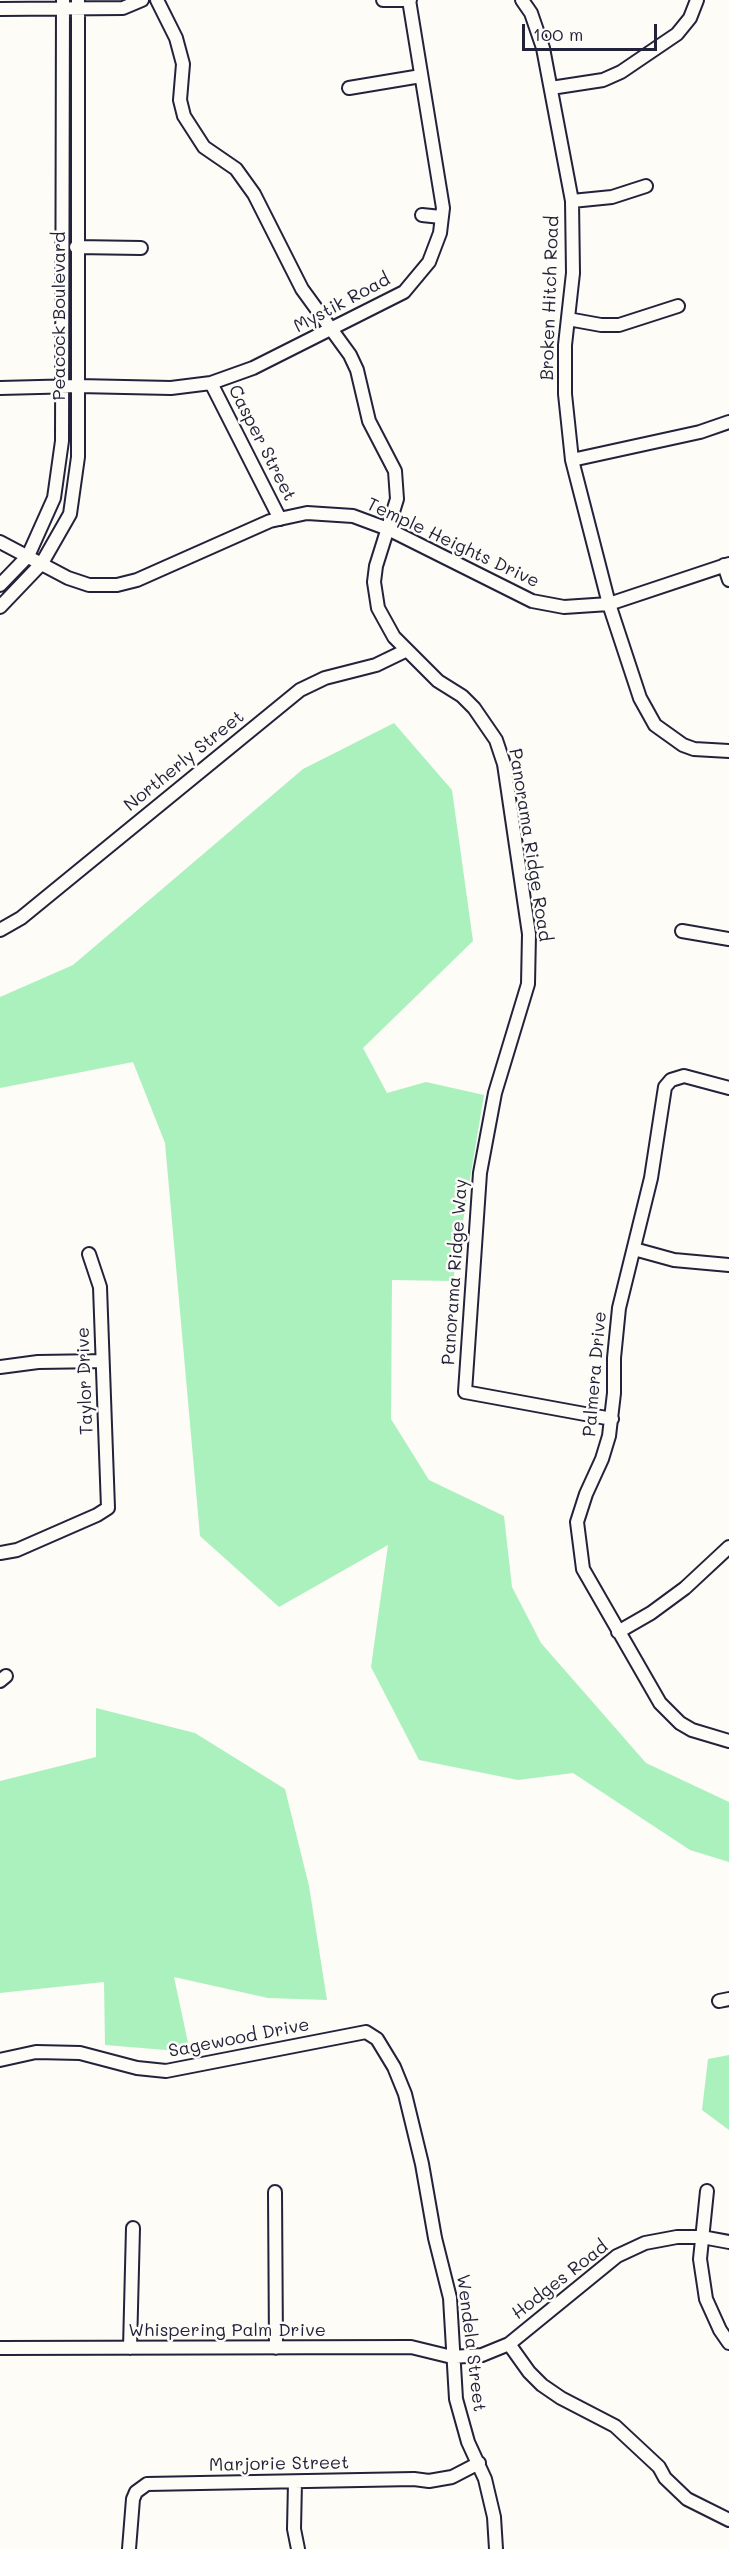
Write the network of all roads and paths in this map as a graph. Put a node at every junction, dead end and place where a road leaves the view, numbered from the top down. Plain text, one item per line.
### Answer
1 (141, 0) edge
2 (158, 0) edge
3 (383, 0) edge
4 (409, 0) edge
5 (522, 0) edge
6 (697, 0) edge
7 (63, 5) edge
8 (78, 5) edge
9 (0, 9) edge
10 (421, 76) junction
11 (348, 88) dead end
12 (551, 88) junction
13 (646, 186) dead end
14 (572, 201) junction
15 (422, 215) dead end
16 (441, 217) junction
17 (76, 247) junction
18 (141, 248) dead end
19 (678, 306) dead end
20 (568, 319) junction
21 (330, 330) junction
22 (211, 383) junction
23 (78, 386) junction
24 (61, 387) junction
25 (0, 388) edge
26 (729, 422) edge
27 (573, 460) junction
28 (280, 519) junction
29 (388, 529) junction
30 (0, 542) edge
31 (28, 556) junction
32 (42, 563) junction
33 (726, 565) edge
34 (729, 580) edge
35 (0, 585) edge
36 (609, 604) junction
37 (0, 607) edge
38 (407, 650) junction
39 (729, 751) edge
40 (0, 930) edge
41 (682, 931) dead end
42 (729, 939) edge
43 (729, 1088) edge
44 (495, 1093) joint
45 (634, 1249) junction
46 (89, 1254) dead end
47 (729, 1265) edge
48 (102, 1361) junction
49 (0, 1367) edge
50 (612, 1419) junction
51 (729, 1547) edge
52 (0, 1553) edge
53 (618, 1632) junction
54 (729, 1741) edge
55 (377, 2039) joint
56 (0, 2060) edge
57 (707, 2191) dead end
58 (275, 2192) dead end
59 (134, 2228) dead end
60 (702, 2238) junction
61 (729, 2242) edge
62 (729, 2343) edge
63 (509, 2344) junction
64 (0, 2348) edge
65 (130, 2348) junction
66 (276, 2348) junction
67 (452, 2357) junction
68 (479, 2463) junction
69 (295, 2482) junction
70 (729, 2520) edge
71 (129, 2549) edge
72 (298, 2549) edge
73 (496, 2549) edge

1 - 8 street
2 - 21 street, Panorama Ridge Road
3 - 4 street
4 - 10 street, Mystik Road
5 - 12 street, Broken Hitch Road
6 - 12 street
7 - 8 street
7 - 9 street
7 - 24 street, Peacock Boulevard
8 - 17 street, Peacock Boulevard
10 - 11 street
10 - 16 street, Mystik Road
12 - 14 street, Broken Hitch Road
13 - 14 street
14 - 20 street, Broken Hitch Road
15 - 16 street
16 - 21 street, Mystik Road
17 - 18 street
17 - 23 street, Peacock Boulevard
19 - 20 street
20 - 27 street, Broken Hitch Road
21 - 22 street, Mystik Road
21 - 29 street, Panorama Ridge Road
22 - 23 street, Mystik Road
22 - 28 street, Casper Street
23 - 24 street, Mystik Road
23 - 32 street, Peacock Boulevard
24 - 25 street, Mystik Road
24 - 31 street, Peacock Boulevard
26 - 27 street
27 - 36 street, Broken Hitch Road
28 - 29 street, Temple Heights Drive
28 - 32 street, Temple Heights Drive
29 - 36 street, Temple Heights Drive
29 - 38 street, Panorama Ridge Road
30 - 31 street, Temple Heights Drive
31 - 32 street, Temple Heights Drive
31 - 35 street, Peacock Boulevard
32 - 37 street, Peacock Boulevard
33 - 34 street
33 - 36 street, Temple Heights Drive
36 - 39 street, Broken Hitch Road
38 - 40 street, Northerly Street
38 - 44 street, Panorama Ridge Road
41 - 42 street
43 - 45 street, Palmera Drive
44 - 50 street, Panorama Ridge Way
45 - 47 street
45 - 50 street, Palmera Drive
46 - 48 street, Taylor Drive
48 - 49 street
48 - 52 street, Taylor Drive
50 - 53 street, Palmera Drive
51 - 53 street
53 - 54 street, Palmera Drive
55 - 56 street, Sagewood Drive
55 - 67 street, Wendela Street
57 - 60 street
58 - 66 street
59 - 65 street
60 - 61 street, Hodges Road
60 - 62 street
60 - 63 street, Hodges Road
63 - 67 street, Hodges Road
63 - 70 street
64 - 65 street, Whispering Palm Drive
65 - 66 street, Whispering Palm Drive
66 - 67 street, Whispering Palm Drive
67 - 68 street, Wendela Street
68 - 69 street, Marjorie Street
68 - 73 street, Wendela Street
69 - 71 street, Marjorie Street
69 - 72 street

